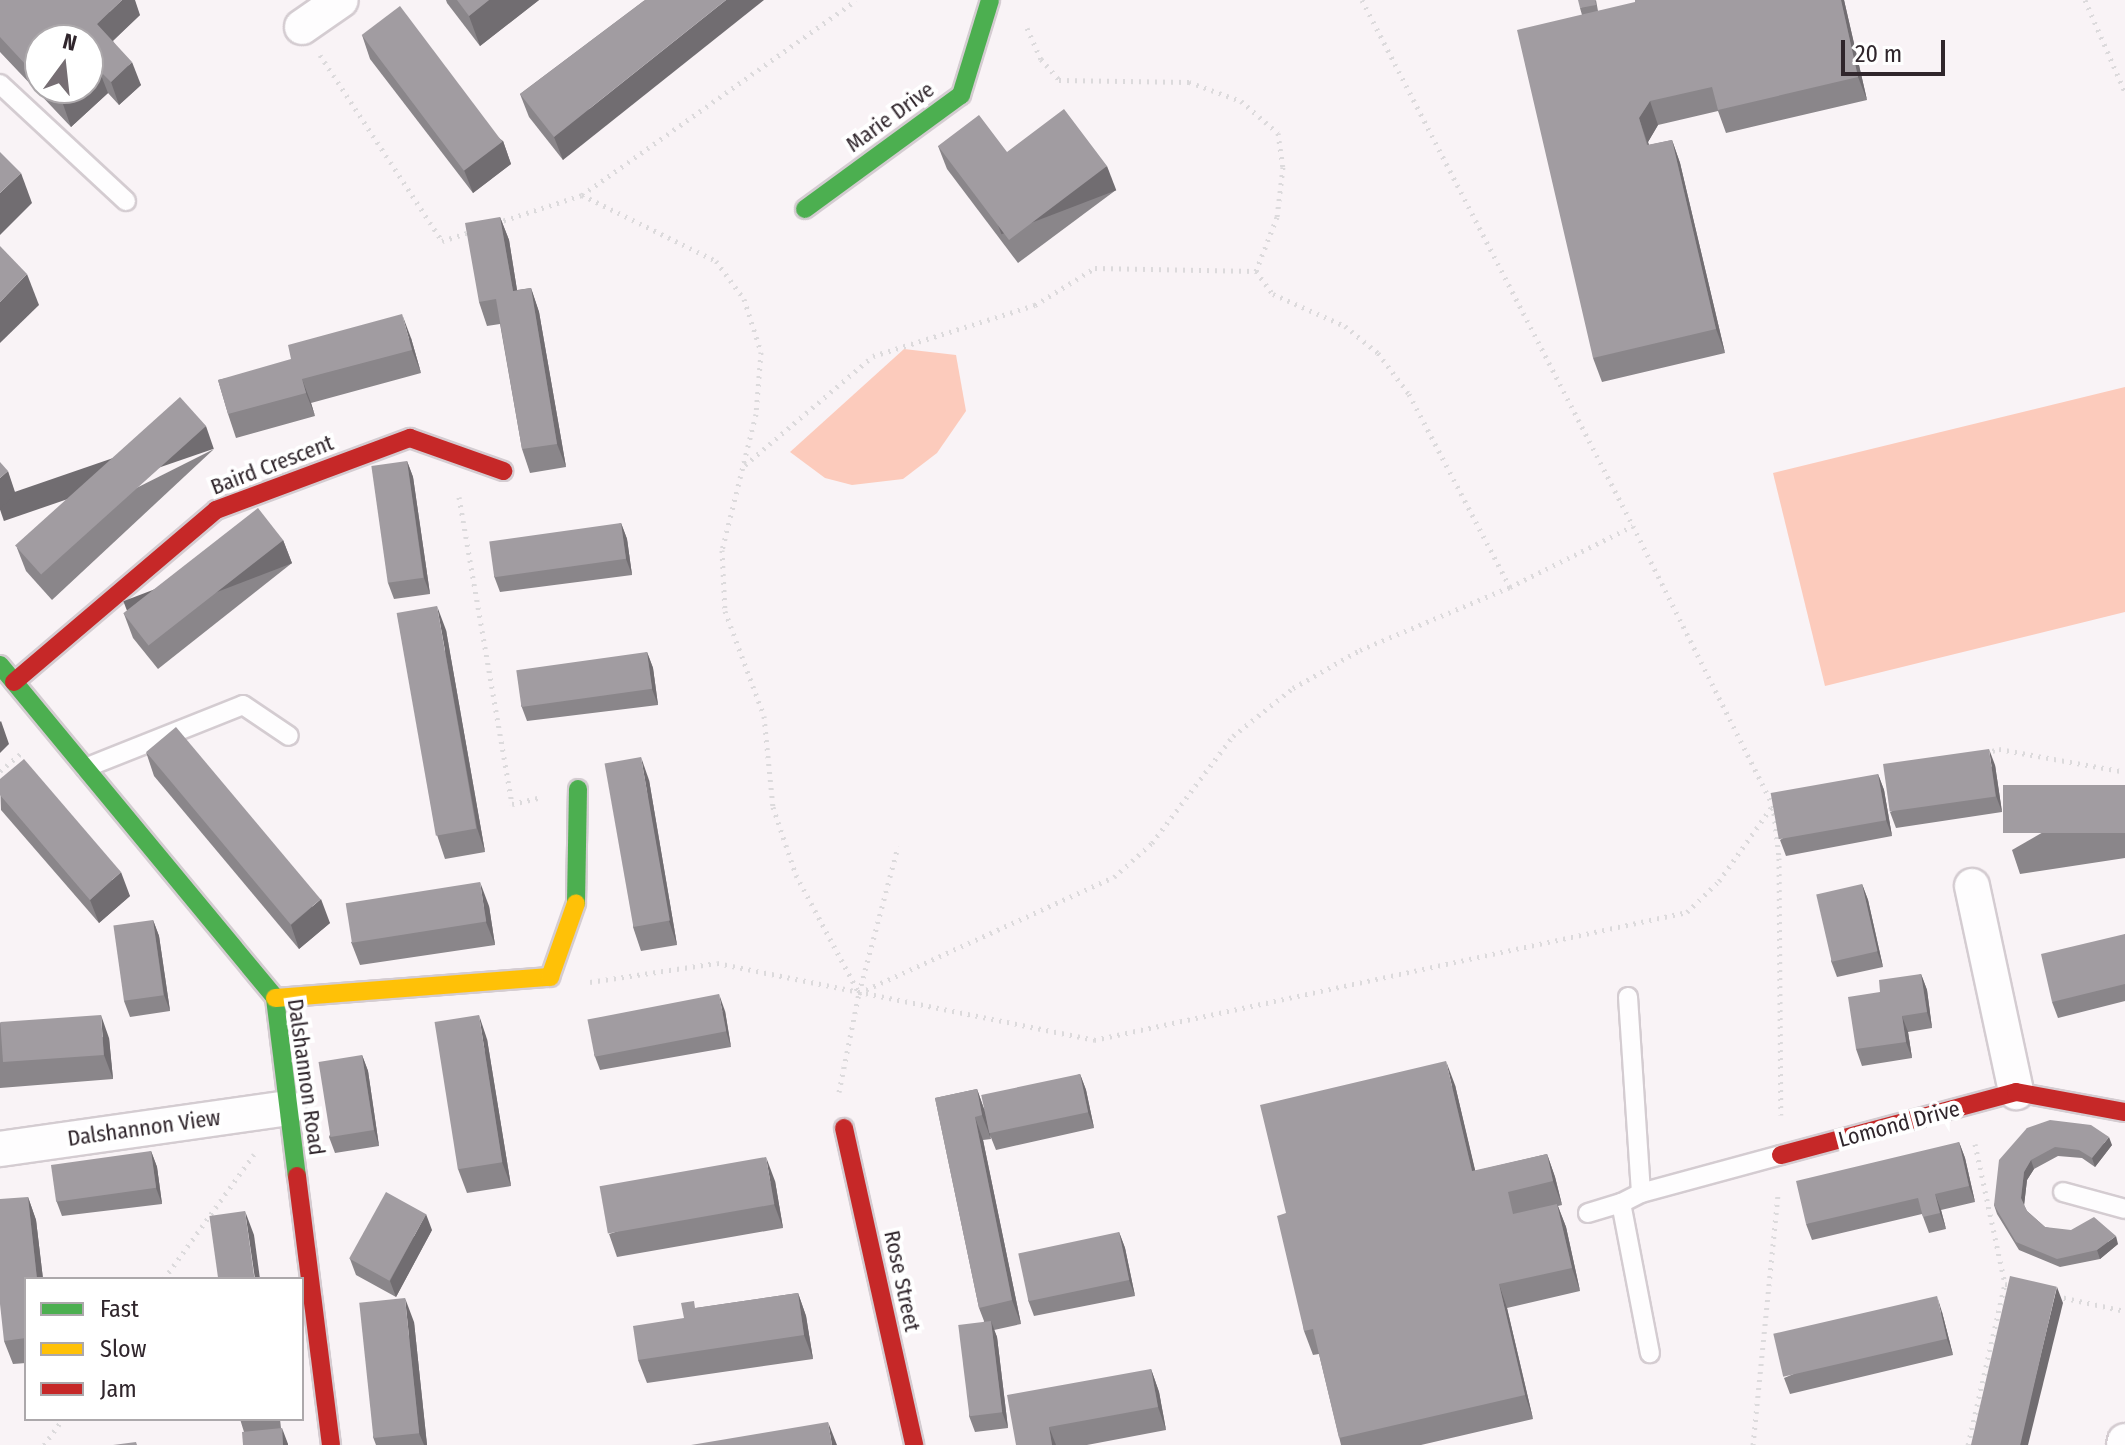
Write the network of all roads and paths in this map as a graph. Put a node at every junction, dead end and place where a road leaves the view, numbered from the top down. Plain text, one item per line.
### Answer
1 (341, 0) edge
2 (856, 0) edge
3 (990, 0) edge
4 (1362, 0) edge
5 (2085, 0) edge
6 (1027, 23) dead end
7 (302, 27) joint
8 (0, 84) edge
9 (2125, 92) edge
10 (582, 195) junction
11 (126, 201) dead end
12 (805, 209) dead end
13 (1256, 271) junction
14 (451, 452) junction
15 (744, 466) junction
16 (503, 471) dead end
17 (1633, 526) junction
18 (1510, 587) junction
19 (0, 665) edge
20 (14, 682) junction
21 (289, 736) dead end
22 (1968, 757) edge
23 (85, 768) junction
24 (2125, 772) edge
25 (578, 789) joint
26 (1788, 802) edge
27 (1773, 805) junction
28 (898, 846) dead end
29 (1972, 886) dead end
30 (550, 977) junction
31 (859, 993) junction
32 (1628, 997) dead end
33 (275, 998) junction
34 (2016, 1092) junction
35 (1967, 1106) junction
36 (288, 1108) junction
37 (2125, 1112) edge
38 (844, 1128) joint
39 (0, 1149) edge
40 (1781, 1155) junction
41 (2063, 1192) dead end
42 (1641, 1193) junction
43 (1621, 1203) junction
44 (2125, 1209) edge
45 (1588, 1213) dead end
46 (165, 1277) edge
47 (2005, 1284) junction
48 (2020, 1287) edge
49 (2050, 1294) edge
50 (2125, 1311) edge
51 (1650, 1353) dead end
52 (62, 1421) edge
53 (44, 1445) edge
54 (331, 1445) edge
55 (914, 1445) edge
56 (1753, 1445) edge
57 (1968, 1445) edge

1 - 7 street
2 - 10 path
3 - 12 street, Marie Drive
4 - 17 path
5 - 9 path
6 - 13 path
7 - 10 path
8 - 11 lane
10 - 15 path
13 - 15 path
13 - 18 path
14 - 16 street, Baird Crescent
14 - 20 street, Baird Crescent
14 - 25 path
15 - 31 path
17 - 18 path
17 - 27 path
18 - 31 path
19 - 20 street, Dalshannon Road
20 - 23 street, Dalshannon Road
21 - 23 lane
22 - 24 path
23 - 33 street, Dalshannon Road
25 - 30 street
26 - 27 path
27 - 31 path
27 - 40 path
28 - 31 path
29 - 34 street
30 - 31 path
30 - 33 street
31 - 38 path
32 - 42 lane
33 - 36 street, Dalshannon Road
34 - 35 street, Lomond Drive
34 - 37 street, Lomond Drive
35 - 40 street, Lomond Drive
35 - 47 path
36 - 39 street, Dalshannon View
36 - 46 path
36 - 54 street, Dalshannon Road
38 - 55 street, Rose Street
40 - 42 lane
40 - 56 path
41 - 44 lane
42 - 43 lane
43 - 45 lane
43 - 51 lane
47 - 48 path
47 - 57 path
49 - 50 path
52 - 53 path

